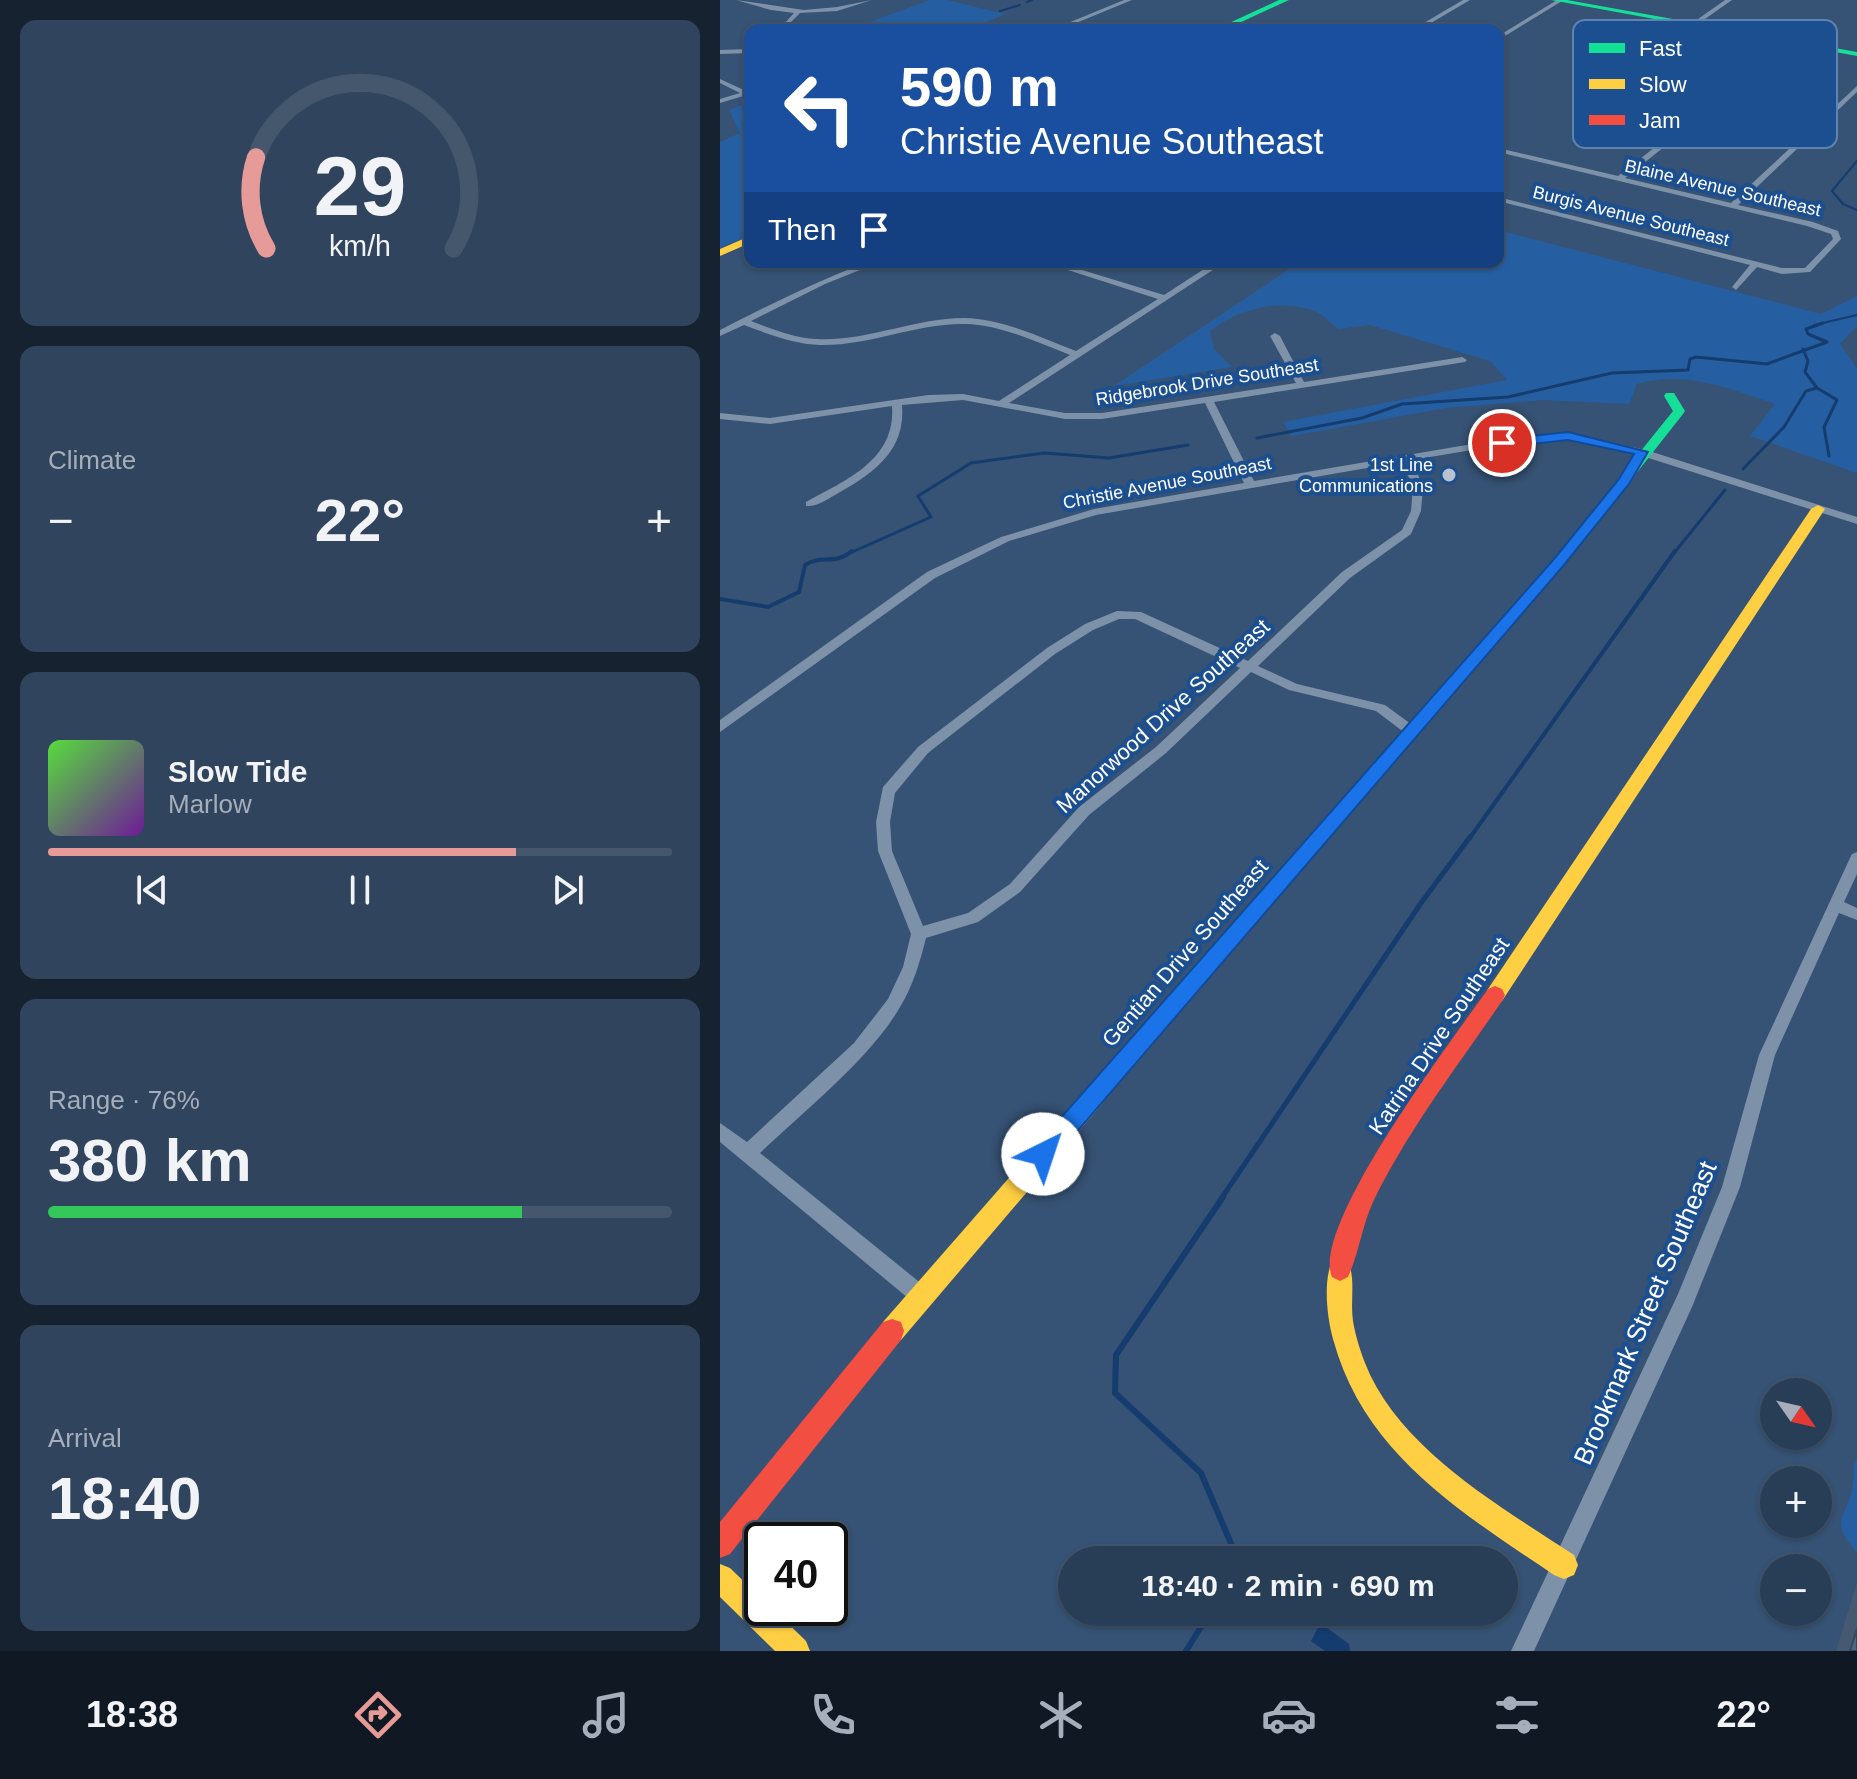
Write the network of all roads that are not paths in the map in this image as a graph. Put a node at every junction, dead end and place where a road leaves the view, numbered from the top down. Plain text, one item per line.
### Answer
1 (739, 0) edge
2 (869, 0) edge
3 (1129, 0) edge
4 (1285, 0) edge
5 (1467, 0) edge
6 (1557, 0) edge
7 (1729, 0) edge
8 (798, 12) junction
9 (1666, 20) edge
10 (1700, 20) edge
11 (787, 24) edge
12 (1069, 24) edge
13 (1231, 24) edge
14 (1425, 24) edge
15 (1504, 34) edge
16 (744, 51) edge
17 (1837, 51) edge
18 (720, 52) edge
19 (1857, 54) edge
20 (720, 81) edge
21 (1857, 88) edge
22 (744, 92) edge
23 (744, 94) edge
24 (720, 101) edge
25 (1837, 107) edge
26 (1658, 148) edge
27 (1793, 148) edge
28 (1504, 151) edge
29 (1619, 179) junction
30 (1504, 201) edge
31 (1732, 206) junction
32 (744, 242) edge
33 (720, 253) edge
34 (1755, 264) junction
35 (860, 268) edge
36 (1066, 268) edge
37 (1212, 268) edge
38 (1736, 287) dead end
39 (1164, 298) junction
40 (743, 321) junction
41 (720, 333) edge
42 (1275, 336) dead end
43 (1076, 354) junction
44 (1462, 360) dead end
45 (1301, 384) junction
46 (1670, 396) dead end
47 (1208, 400) junction
48 (1003, 402) junction
49 (897, 403) junction
50 (720, 416) edge
51 (1642, 452) junction
52 (1406, 459) junction
53 (1250, 484) junction
54 (810, 504) dead end
55 (1818, 509) junction
56 (1857, 521) edge
57 (1250, 667) junction
58 (720, 727) edge
59 (1410, 730) junction
60 (1857, 858) edge
61 (1835, 905) junction
62 (1857, 914) edge
63 (919, 934) junction
64 (720, 1131) edge
65 (747, 1153) junction
66 (921, 1296) junction
67 (720, 1544) edge
68 (1564, 1565) junction
69 (720, 1578) edge
70 (796, 1651) edge
71 (1522, 1651) edge

1 - 8 street
2 - 8 street
3 - 12 street
4 - 13 street
5 - 14 street
6 - 9 street
6 - 15 street
7 - 10 street
8 - 11 street
16 - 18 street
17 - 19 street
20 - 22 street
21 - 25 street
23 - 24 street
26 - 29 street
27 - 31 street
28 - 29 street, Blaine Avenue Southeast
29 - 31 street, Blaine Avenue Southeast
30 - 34 street, Burgis Avenue Southeast
31 - 34 street, Blaine Avenue Southeast
32 - 33 street
34 - 38 street
35 - 40 street
36 - 39 street
37 - 39 street
39 - 43 street
40 - 41 street
40 - 43 street
42 - 45 street
43 - 48 street
44 - 45 street, Ridgebrook Drive Southeast
45 - 47 street, Ridgebrook Drive Southeast
46 - 51 street, Gentian Drive Southeast
47 - 48 street, Ridgebrook Drive Southeast
47 - 53 street
48 - 49 street, Ridgebrook Drive Southeast
49 - 50 street, Ridgebrook Drive Southeast
49 - 54 street
51 - 52 street, Christie Avenue Southeast
51 - 55 street, Christie Avenue Southeast
51 - 59 street, Gentian Drive Southeast
52 - 53 street, Christie Avenue Southeast
52 - 57 street, Manorwood Drive Southeast
53 - 58 street, Christie Avenue Southeast
55 - 56 street, Christie Avenue Southeast
55 - 68 street, Katrina Drive Southeast
57 - 59 street
57 - 63 street, Manorwood Drive Southeast
57 - 63 street
59 - 66 street, Gentian Drive Southeast
60 - 61 street, Brookmark Street Southeast
61 - 62 street
61 - 68 street, Brookmark Street Southeast
63 - 65 street
64 - 65 street
65 - 66 street
66 - 67 street, Gentian Drive Southeast
68 - 71 street, Brookmark Street Southeast
69 - 70 street

